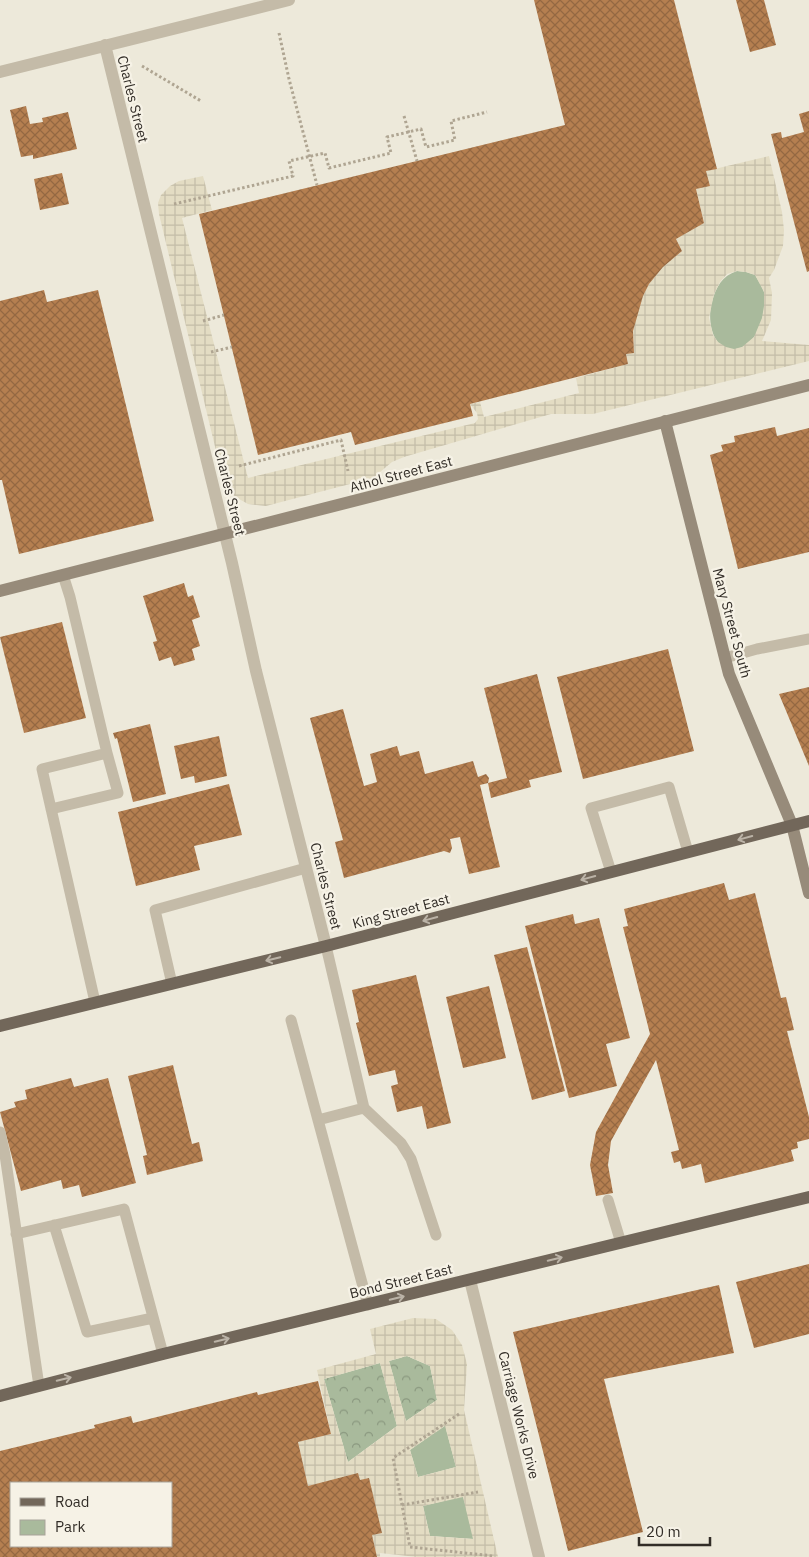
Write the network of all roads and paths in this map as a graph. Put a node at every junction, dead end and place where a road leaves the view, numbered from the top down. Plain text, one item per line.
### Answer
1 (289, 0) edge
2 (279, 33) dead end
3 (105, 46) junction
4 (142, 66) dead end
5 (0, 72) edge
6 (201, 101) dead end
7 (487, 112) dead end
8 (404, 116) dead end
9 (409, 132) junction
10 (309, 156) junction
11 (417, 161) dead end
12 (317, 185) dead end
13 (174, 204) dead end
14 (224, 316) dead end
15 (203, 321) dead end
16 (232, 347) dead end
17 (211, 352) dead end
18 (809, 385) edge
19 (665, 421) junction
20 (239, 466) dead end
21 (348, 471) dead end
22 (224, 535) junction
23 (64, 575) junction
24 (0, 591) edge
25 (809, 639) edge
26 (725, 658) junction
27 (107, 753) junction
28 (51, 809) junction
29 (809, 821) edge
30 (792, 825) junction
31 (688, 852) junction
32 (306, 868) junction
33 (611, 872) junction
34 (809, 893) edge
35 (326, 946) junction
36 (172, 984) junction
37 (95, 1002) junction
38 (291, 1020) dead end
39 (0, 1026) edge
40 (364, 1108) junction
41 (318, 1120) junction
42 (0, 1132) edge
43 (809, 1197) edge
44 (608, 1200) dead end
45 (54, 1225) junction
46 (16, 1234) junction
47 (436, 1235) dead end
48 (621, 1243) junction
49 (470, 1280) junction
50 (368, 1305) junction
51 (152, 1318) junction
52 (163, 1354) junction
53 (39, 1386) junction
54 (0, 1396) edge
55 (459, 1414) dead end
56 (478, 1492) dead end
57 (402, 1505) junction
58 (493, 1556) edge
59 (539, 1557) edge

1 - 3 street
2 - 10 path
3 - 5 street
3 - 22 street, Charles Street
4 - 6 path
7 - 9 path
8 - 9 path
9 - 10 path
9 - 11 path
10 - 12 path
10 - 13 path
14 - 15 path
16 - 17 path
18 - 19 main road, Athol Street East
19 - 22 main road, Athol Street East
19 - 26 main road, Mary Street South
20 - 21 path
22 - 23 main road, Athol Street East
22 - 32 street, Charles Street
23 - 24 main road, Athol Street East
23 - 27 lane
25 - 26 lane
26 - 30 main road, Mary Street South
27 - 28 lane
27 - 28 lane
28 - 37 lane
29 - 30 main road, King Street East
30 -> 31 main road, King Street East
30 - 34 main road, Mary Street South
31 - 33 main road, King Street East
31 - 33 lane
32 - 35 street, Charles Street
32 - 36 lane
33 -> 35 main road, King Street East
35 -> 36 main road, King Street East
35 - 40 lane
36 - 37 main road, King Street East
37 - 39 main road, King Street East
38 - 41 lane
40 - 41 lane
40 - 47 lane
41 - 50 lane
42 - 46 lane
43 - 48 main road, Bond Street East
44 - 48 lane
45 - 46 lane
45 - 51 lane
45 - 51 lane
46 - 53 lane
49 -> 48 main road, Bond Street East
50 -> 49 main road, Bond Street East
49 - 59 street, Carriage Works Drive
52 -> 50 main road, Bond Street East
51 - 52 lane
53 -> 52 main road, Bond Street East
53 - 54 main road, Bond Street East
55 - 57 path
56 - 57 path
57 - 58 path

